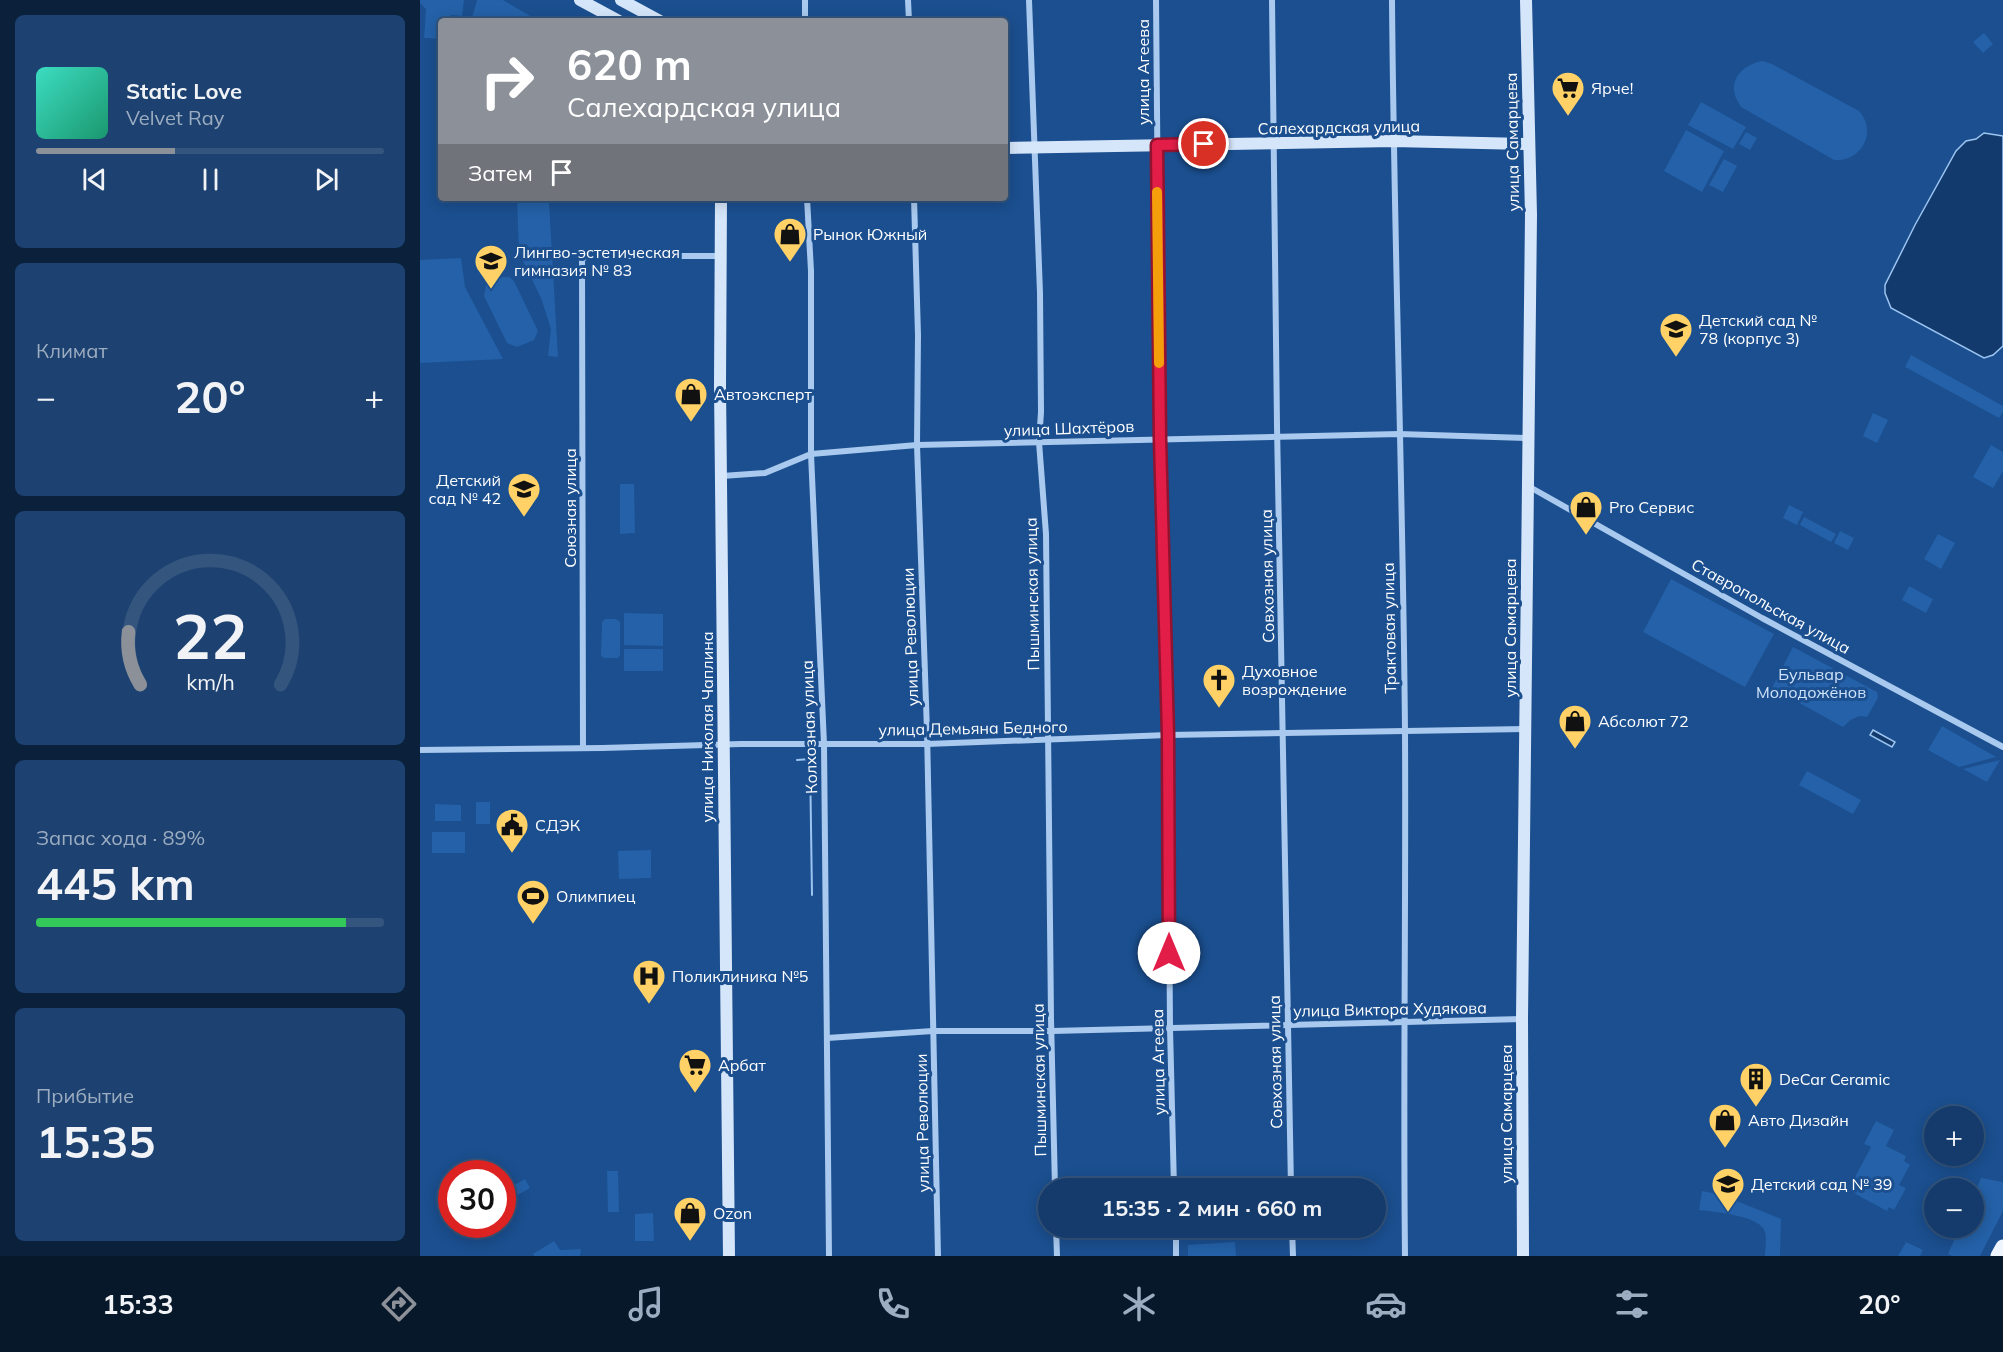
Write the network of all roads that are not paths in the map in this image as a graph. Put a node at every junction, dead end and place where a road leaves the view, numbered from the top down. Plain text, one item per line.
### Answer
1 (580, 0) edge
2 (621, 0) edge
3 (805, 0) edge
4 (908, 0) edge
5 (1029, 0) edge
6 (1156, 0) edge
7 (1272, 0) edge
8 (1392, 0) edge
9 (1526, 0) edge
10 (613, 18) edge
11 (654, 18) edge
12 (805, 18) edge
13 (909, 18) edge
14 (1393, 141) junction
15 (1273, 144) junction
16 (1529, 144) junction
17 (1157, 145) junction
18 (1034, 147) junction
19 (1008, 148) edge
20 (721, 201) edge
21 (807, 201) edge
22 (914, 201) edge
23 (721, 256) junction
24 (1399, 434) junction
25 (1277, 437) junction
26 (1528, 438) junction
27 (1160, 439) junction
28 (1039, 442) junction
29 (917, 445) junction
30 (811, 454) junction
31 (722, 476) junction
32 (1527, 485) junction
33 (1526, 729) junction
34 (1405, 730) junction
35 (1283, 733) junction
36 (1168, 735) junction
37 (1047, 740) junction
38 (824, 744) junction
39 (927, 744) junction
40 (723, 745) junction
41 (2003, 747) edge
42 (583, 748) junction
43 (420, 750) edge
44 (1522, 1019) junction
45 (1403, 1023) junction
46 (1287, 1025) junction
47 (1170, 1028) junction
48 (933, 1031) junction
49 (1052, 1031) junction
50 (827, 1038) junction
51 (1055, 1178) edge
52 (1174, 1178) edge
53 (1291, 1178) edge
54 (1056, 1238) edge
55 (1176, 1238) edge
56 (1292, 1238) edge
57 (2003, 1247) edge
58 (729, 1256) edge
59 (829, 1256) edge
60 (938, 1256) edge
61 (1057, 1256) edge
62 (1176, 1256) edge
63 (1293, 1256) edge
64 (1405, 1256) edge
65 (1523, 1256) edge
66 (1998, 1256) edge

1 - 10 street
2 - 11 street
3 - 12 street
4 - 13 street
5 - 18 street, Пышминская улица
6 - 17 street, улица Агеева
7 - 15 street, Совхозная улица
8 - 14 street, Трактовая улица
9 - 16 street, улица Самарцева
14 - 15 street, Салехардская улица
14 - 16 street, Салехардская улица
14 - 24 street, Трактовая улица
15 - 17 street, Салехардская улица
15 - 25 street, Совхозная улица
16 - 26 street, улица Самарцева
17 - 18 street, Салехардская улица
17 - 27 street, улица Агеева
18 - 19 street, Салехардская улица
18 - 28 street, Пышминская улица
20 - 23 street, улица Николая Чаплина
21 - 30 street, Колхозная улица
22 - 29 street, улица Революции
23 - 31 street, улица Николая Чаплина
23 - 42 street, Союзная улица
24 - 25 street, улица Шахтёров
24 - 26 street, улица Шахтёров
24 - 34 street, Трактовая улица
25 - 27 street, улица Шахтёров
25 - 35 street, Совхозная улица
26 - 32 street, улица Самарцева
27 - 28 street, улица Шахтёров
27 - 36 street, улица Агеева
28 - 29 street, улица Шахтёров
28 - 37 street, Пышминская улица
29 - 30 street, улица Шахтёров
29 - 39 street, улица Революции
30 - 31 street, улица Шахтёров
30 - 38 street, Колхозная улица
31 - 40 street, улица Николая Чаплина
32 - 33 street, улица Самарцева
32 - 41 street, Ставропольская улица
33 - 34 street, улица Демьяна Бедного
33 - 44 street, улица Самарцева
34 - 35 street, улица Демьяна Бедного
34 - 45 street, Трактовая улица
35 - 36 street, улица Демьяна Бедного
35 - 46 street, Совхозная улица
36 - 37 street, улица Демьяна Бедного
36 - 47 street, улица Агеева
37 - 39 street, улица Демьяна Бедного
37 - 49 street, Пышминская улица
38 - 39 street, улица Демьяна Бедного
38 - 40 street, улица Демьяна Бедного
38 - 50 street, Колхозная улица
39 - 48 street, улица Революции
40 - 42 street, улица Демьяна Бедного
40 - 58 street, улица Николая Чаплина
42 - 43 street, улица Демьяна Бедного
44 - 45 street, улица Виктора Худякова
44 - 65 street, улица Самарцева
45 - 46 street, улица Виктора Худякова
45 - 64 street, Трактовая улица
46 - 47 street, улица Виктора Худякова
46 - 53 street, Совхозная улица
47 - 49 street, улица Виктора Худякова
47 - 52 street, улица Агеева
48 - 49 street, улица Виктора Худякова
48 - 50 street, улица Виктора Худякова
48 - 60 street, улица Революции
49 - 51 street, Пышминская улица
50 - 59 street, Колхозная улица
54 - 61 street
55 - 62 street
56 - 63 street
57 - 66 main road

